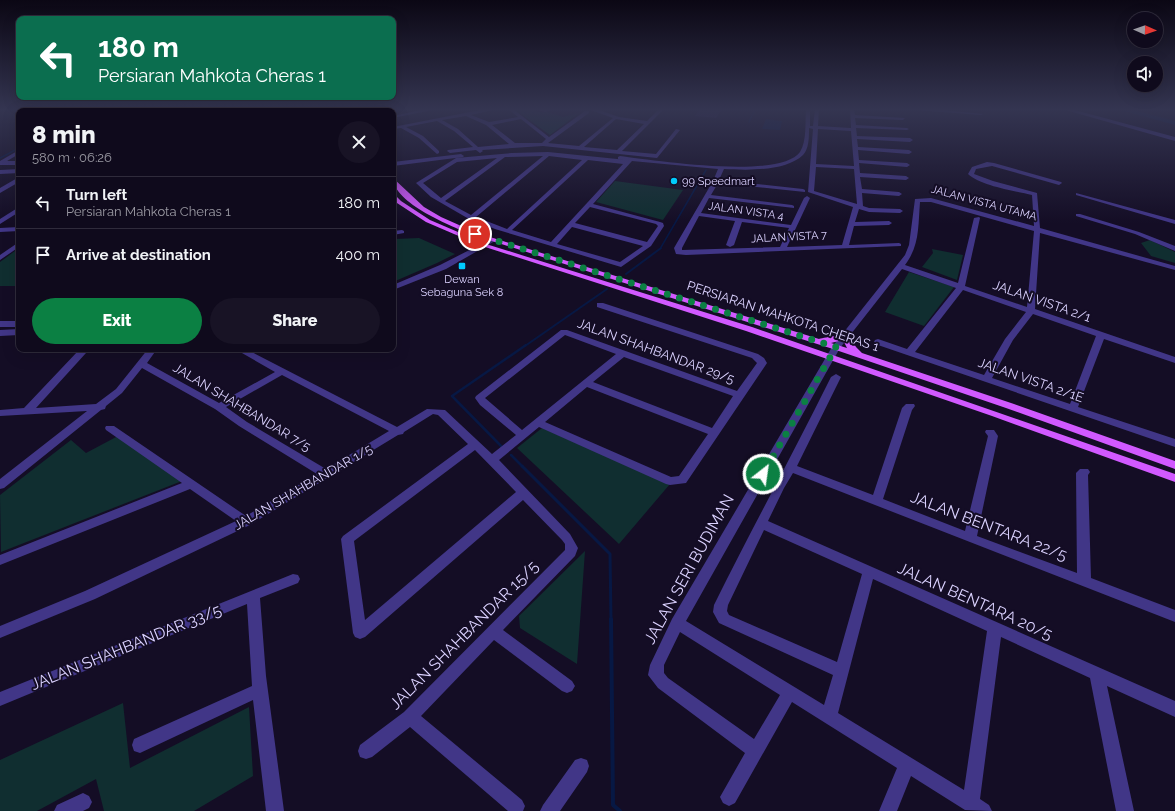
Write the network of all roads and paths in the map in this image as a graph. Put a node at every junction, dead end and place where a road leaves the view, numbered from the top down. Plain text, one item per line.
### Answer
1 (432, 147) edge
2 (492, 147) edge
3 (581, 147) edge
4 (623, 147) edge
5 (665, 147) edge
6 (804, 147) edge
7 (814, 147) edge
8 (478, 148) junction
9 (855, 148) joint
10 (619, 151) junction
11 (437, 152) junction
12 (909, 152) dead end
13 (430, 153) dead end
14 (16, 154) edge
15 (482, 154) junction
16 (548, 154) junction
17 (504, 156) junction
18 (455, 158) junction
19 (587, 158) junction
20 (628, 161) junction
21 (856, 161) junction
22 (0, 163) edge
23 (16, 163) edge
24 (396, 164) edge
25 (813, 165) junction
26 (907, 165) dead end
27 (0, 167) edge
28 (16, 167) edge
29 (857, 168) junction
30 (721, 169) junction
31 (16, 171) edge
32 (0, 172) edge
33 (858, 175) junction
34 (906, 178) dead end
35 (16, 181) edge
36 (716, 181) junction
37 (396, 183) edge
38 (1059, 183) dead end
39 (0, 186) edge
40 (8, 186) junction
41 (0, 191) edge
42 (803, 191) dead end
43 (859, 191) junction
44 (899, 194) dead end
45 (1078, 194) dead end
46 (707, 196) junction
47 (396, 198) edge
48 (807, 198) dead end
49 (441, 200) junction
50 (588, 205) junction
51 (792, 207) dead end
52 (858, 208) junction
53 (16, 211) edge
54 (900, 211) dead end
55 (697, 214) junction
56 (1078, 215) dead end
57 (472, 218) junction
58 (977, 218) dead end
59 (739, 220) junction
60 (0, 222) edge
61 (1175, 222) edge
62 (889, 223) dead end
63 (570, 224) junction
64 (851, 224) junction
65 (793, 227) junction
66 (16, 229) edge
67 (1037, 229) junction
68 (0, 230) edge
69 (508, 231) junction
70 (402, 232) dead end
71 (396, 233) edge
72 (493, 240) junction
73 (552, 244) junction
74 (484, 245) junction
75 (649, 245) junction
76 (730, 245) dead end
77 (899, 245) dead end
78 (16, 246) edge
79 (845, 246) junction
80 (783, 248) junction
81 (1175, 249) edge
82 (0, 258) edge
83 (900, 266) junction
84 (1175, 268) edge
85 (396, 287) edge
86 (961, 287) junction
87 (600, 305) dead end
88 (1030, 311) junction
89 (0, 324) edge
90 (15, 324) edge
91 (16, 332) edge
92 (0, 333) edge
93 (1102, 335) junction
94 (845, 336) junction
95 (816, 341) junction
96 (878, 342) dead end
97 (151, 352) edge
98 (245, 352) edge
99 (834, 352) junction
100 (81, 353) dead end
101 (623, 353) junction
102 (909, 353) junction
103 (859, 355) junction
104 (1175, 360) edge
105 (142, 364) junction
106 (283, 371) junction
107 (836, 377) dead end
108 (987, 379) junction
109 (586, 384) junction
110 (738, 395) junction
111 (101, 406) junction
112 (910, 406) dead end
113 (219, 407) junction
114 (1073, 408) junction
115 (28, 410) junction
116 (0, 413) edge
117 (538, 423) junction
118 (110, 428) dead end
119 (399, 432) junction
120 (990, 432) dead end
121 (715, 433) junction
122 (522, 435) junction
123 (1175, 443) edge
124 (475, 444) junction
125 (492, 460) junction
126 (1175, 465) edge
127 (791, 468) junction
128 (1084, 472) dead end
129 (326, 474) junction
130 (1175, 478) edge
131 (192, 484) junction
132 (0, 485) edge
133 (523, 493) junction
134 (877, 501) junction
135 (246, 522) junction
136 (761, 523) junction
137 (566, 537) joint
138 (970, 538) junction
139 (0, 560) edge
140 (869, 571) junction
141 (293, 579) dead end
142 (1084, 581) junction
143 (252, 595) junction
144 (1175, 616) edge
145 (677, 623) junction
146 (996, 628) junction
147 (493, 631) junction
148 (0, 632) edge
149 (842, 672) junction
150 (1097, 674) junction
151 (567, 686) dead end
152 (259, 690) junction
153 (790, 692) junction
154 (0, 700) edge
155 (1175, 709) edge
156 (410, 717) junction
157 (829, 717) junction
158 (140, 744) dead end
159 (366, 751) dead end
160 (756, 751) junction
161 (907, 764) junction
162 (581, 766) dead end
163 (729, 797) dead end
164 (83, 802) dead end
165 (516, 806) dead end
166 (977, 807) edge
167 (63, 811) edge
168 (275, 811) edge
169 (549, 811) edge
170 (888, 811) edge
171 (1125, 811) edge

1 - 11 street
2 - 8 street
3 - 10 street
4 - 10 street
5 - 10 street
6 - 30 street
7 - 25 street
8 - 11 street
8 - 15 street
9 - 12 street
9 - 21 street
11 - 13 street
14 - 22 street
15 - 18 street
15 - 20 street
16 - 17 street
16 - 19 street
16 - 57 street
17 - 18 street
17 - 49 street
18 - 24 street
18 - 49 street
19 - 20 street
19 - 69 street
20 - 30 street
20 - 50 street
21 - 26 street
21 - 29 street
22 - 23 street
25 - 29 street
25 - 52 street
27 - 28 street
29 - 33 street
30 - 36 street
31 - 32 street
33 - 34 street
33 - 43 street
35 - 40 street
36 - 42 street
36 - 46 street
37 - 72 main road, PERSIARAN MAHKOTA CHERAS 1
38 - 67 street
39 - 40 street
40 - 41 street
43 - 44 street
43 - 52 street
45 - 61 street
46 - 51 street
46 - 55 street
47 - 74 main road, PERSIARAN MAHKOTA CHERAS 1
48 - 65 street
49 - 57 street
50 - 63 street
50 - 75 street
52 - 54 street
52 - 64 street
53 - 60 street
55 - 59 street, JALAN VISTA 4
55 - 80 street, JALAN VISTA 7
56 - 81 street
57 - 69 street
58 - 86 street
59 - 65 street, JALAN VISTA 4
59 - 76 street
62 - 64 street
63 - 73 street
63 - 75 street
64 - 79 street
65 - 80 street
66 - 68 street
67 - 83 street, JALAN VISTA UTAMA
67 - 84 street, JALAN VISTA UTAMA
67 - 88 street
69 - 73 street
70 - 71 street
72 - 74 street
72 - 95 main road, PERSIARAN MAHKOTA CHERAS 1
73 - 75 street
74 - 85 street
74 - 99 main road, PERSIARAN MAHKOTA CHERAS 1
77 - 79 street, JALAN VISTA 7
78 - 82 street
79 - 80 street, JALAN VISTA 7
83 - 86 street, JALAN VISTA 2/1
83 - 94 street, JALAN VISTA UTAMA
86 - 88 street, JALAN VISTA 2/1
86 - 102 street
87 - 110 street
88 - 93 street, JALAN VISTA 2/1
88 - 108 street
89 - 90 street
90 - 92 street
91 - 92 street
93 - 104 street, JALAN VISTA 2/1
93 - 114 street
94 - 95 main road
94 - 99 street, JALAN VISTA UTAMA
94 - 103 main road
95 - 99 main road, PERSIARAN MAHKOTA CHERAS 1
96 - 102 street, JALAN VISTA 2/1E
97 - 105 street
98 - 106 street
99 - 103 main road, PERSIARAN MAHKOTA CHERAS 1
99 - 130 main road, PERSIARAN MAHKOTA CHERAS 1
99 - 145 street, JALAN SERI BUDIMAN
100 - 115 street
101 - 109 street
101 - 110 street, JALAN SHAHBANDAR 29/5
101 - 122 street, JALAN SHAHBANDAR 29/5
102 - 108 street, JALAN VISTA 2/1E
103 - 126 main road, PERSIARAN MAHKOTA CHERAS 1
105 - 111 street
105 - 113 street, JALAN SHAHBANDAR 7/5
106 - 113 street
106 - 119 street
107 - 127 street
108 - 114 street, JALAN VISTA 2/1E
109 - 117 street
109 - 121 street
110 - 121 street
111 - 115 street
111 - 132 street
112 - 134 street
113 - 129 street, JALAN SHAHBANDAR 7/5
114 - 123 street, JALAN VISTA 2/1E
115 - 116 street
117 - 121 street
117 - 122 street
118 - 131 street
119 - 124 street, JALAN SHAHBANDAR 1/5
119 - 129 street, JALAN SHAHBANDAR 1/5
120 - 138 street
122 - 125 street
124 - 125 street, JALAN SHAHBANDAR 1/5
124 - 133 street
125 - 133 street, JALAN SHAHBANDAR 1/5
127 - 134 street, JALAN BENTARA 22/5
127 - 136 street
128 - 142 street
129 - 135 street, JALAN SHAHBANDAR 1/5
131 - 135 street
131 - 139 street
133 - 137 street, JALAN SHAHBANDAR 1/5
134 - 138 street, JALAN BENTARA 22/5
135 - 148 street, JALAN SHAHBANDAR 1/5
136 - 140 street, JALAN BENTARA 20/5
136 - 149 street
137 - 147 street, JALAN SHAHBANDAR 15/5
138 - 142 street, JALAN BENTARA 22/5
140 - 146 street, JALAN BENTARA 20/5
140 - 149 street
141 - 143 street, JALAN SHAHBANDAR 33/5
142 - 144 street, JALAN BENTARA 22/5
143 - 152 street
143 - 154 street, JALAN SHAHBANDAR 33/5
145 - 153 street
145 - 160 street, JALAN SERI BUDIMAN
146 - 150 street, JALAN BENTARA 20/5
146 - 166 street
147 - 151 street
147 - 156 street, JALAN SHAHBANDAR 15/5
149 - 157 street
150 - 155 street, JALAN BENTARA 20/5
150 - 171 street
152 - 158 street
152 - 168 street
153 - 157 street
153 - 160 street
156 - 159 street, JALAN SHAHBANDAR 15/5
156 - 165 street
157 - 161 street
160 - 163 street
161 - 166 street
161 - 170 street
162 - 169 street
164 - 167 street

